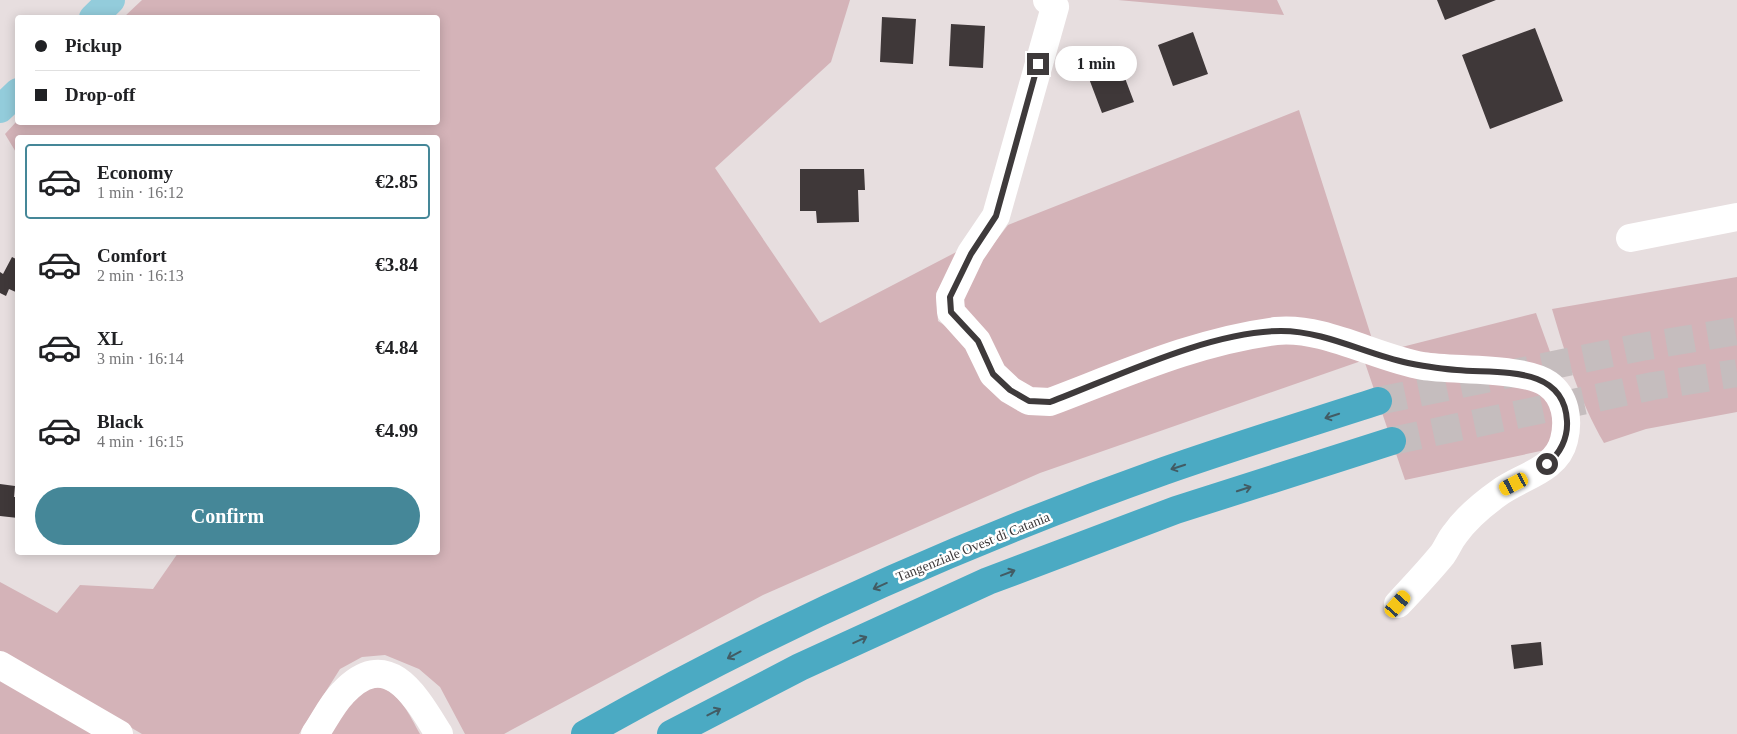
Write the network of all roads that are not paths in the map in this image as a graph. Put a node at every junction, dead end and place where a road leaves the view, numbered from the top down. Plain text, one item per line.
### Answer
1 (111, 0) edge
2 (1047, 0) edge
3 (96, 15) edge
4 (15, 95) edge
5 (0, 109) edge
6 (1737, 217) edge
7 (1630, 238) dead end
8 (1378, 401) tunnel mouth
9 (1392, 441) tunnel mouth
10 (1398, 604) dead end
11 (0, 664) edge
12 (119, 734) edge
13 (314, 734) edge
14 (439, 734) edge
15 (585, 734) edge
16 (671, 734) edge

1 - 3 main road
2 - 10 lane
4 - 5 main road
6 - 7 lane
8 -> 15 highway, Tangenziale Ovest di Catania
16 -> 9 highway
11 - 12 lane
13 - 14 lane

